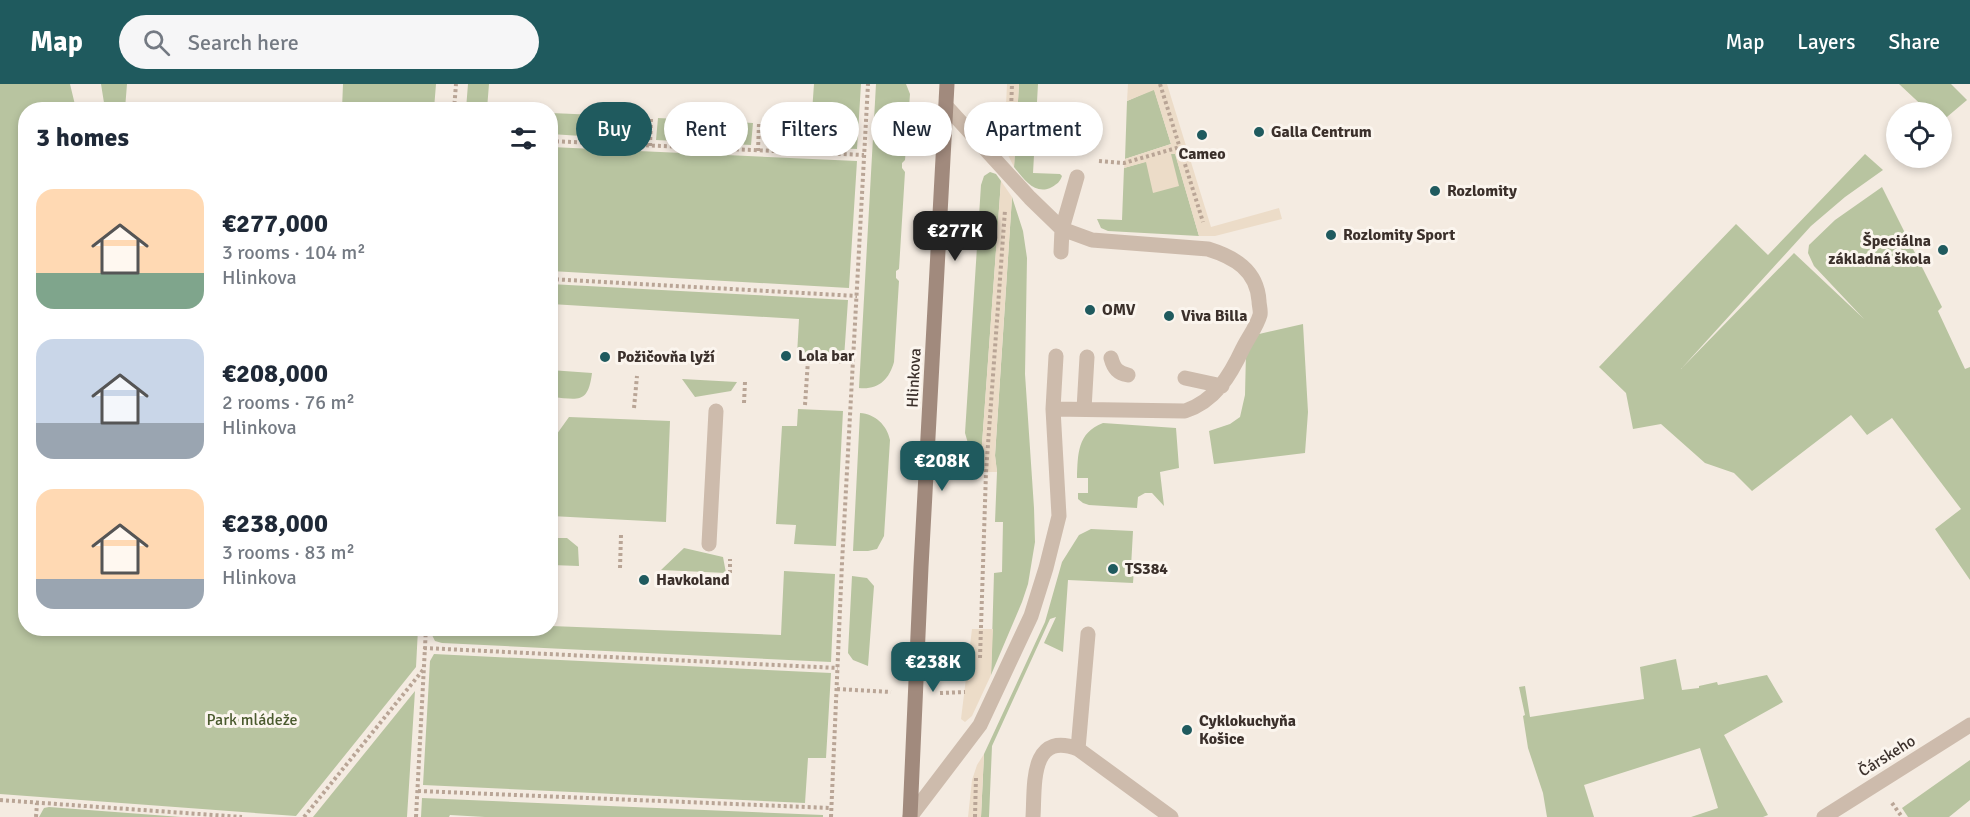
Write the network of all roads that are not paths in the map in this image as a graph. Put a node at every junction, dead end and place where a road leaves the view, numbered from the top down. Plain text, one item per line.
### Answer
1 (947, 84) edge
2 (946, 102) edge
3 (952, 113) edge
4 (943, 156) edge
5 (1077, 177) dead end
6 (1062, 230) junction
7 (1061, 252) dead end
8 (1056, 356) dead end
9 (1087, 357) dead end
10 (1111, 358) dead end
11 (1128, 375) dead end
12 (1185, 378) dead end
13 (1222, 386) junction
14 (1053, 409) junction
15 (1084, 409) junction
16 (716, 411) dead end
17 (709, 544) dead end
18 (1088, 634) dead end
19 (1970, 725) edge
20 (1078, 749) junction
21 (910, 817) edge
22 (1033, 817) edge
23 (1171, 817) edge
24 (1824, 817) edge

1 - 2 main road, Hlinkova
3 - 6 street
4 - 21 main road, Hlinkova
5 - 6 street
6 - 7 street
6 - 13 street
8 - 14 street
9 - 15 street
10 - 11 street
12 - 13 street
13 - 15 street
14 - 15 street
14 - 21 street
16 - 17 street
18 - 20 street
19 - 24 street, Čárskeho
20 - 22 street
20 - 23 street

